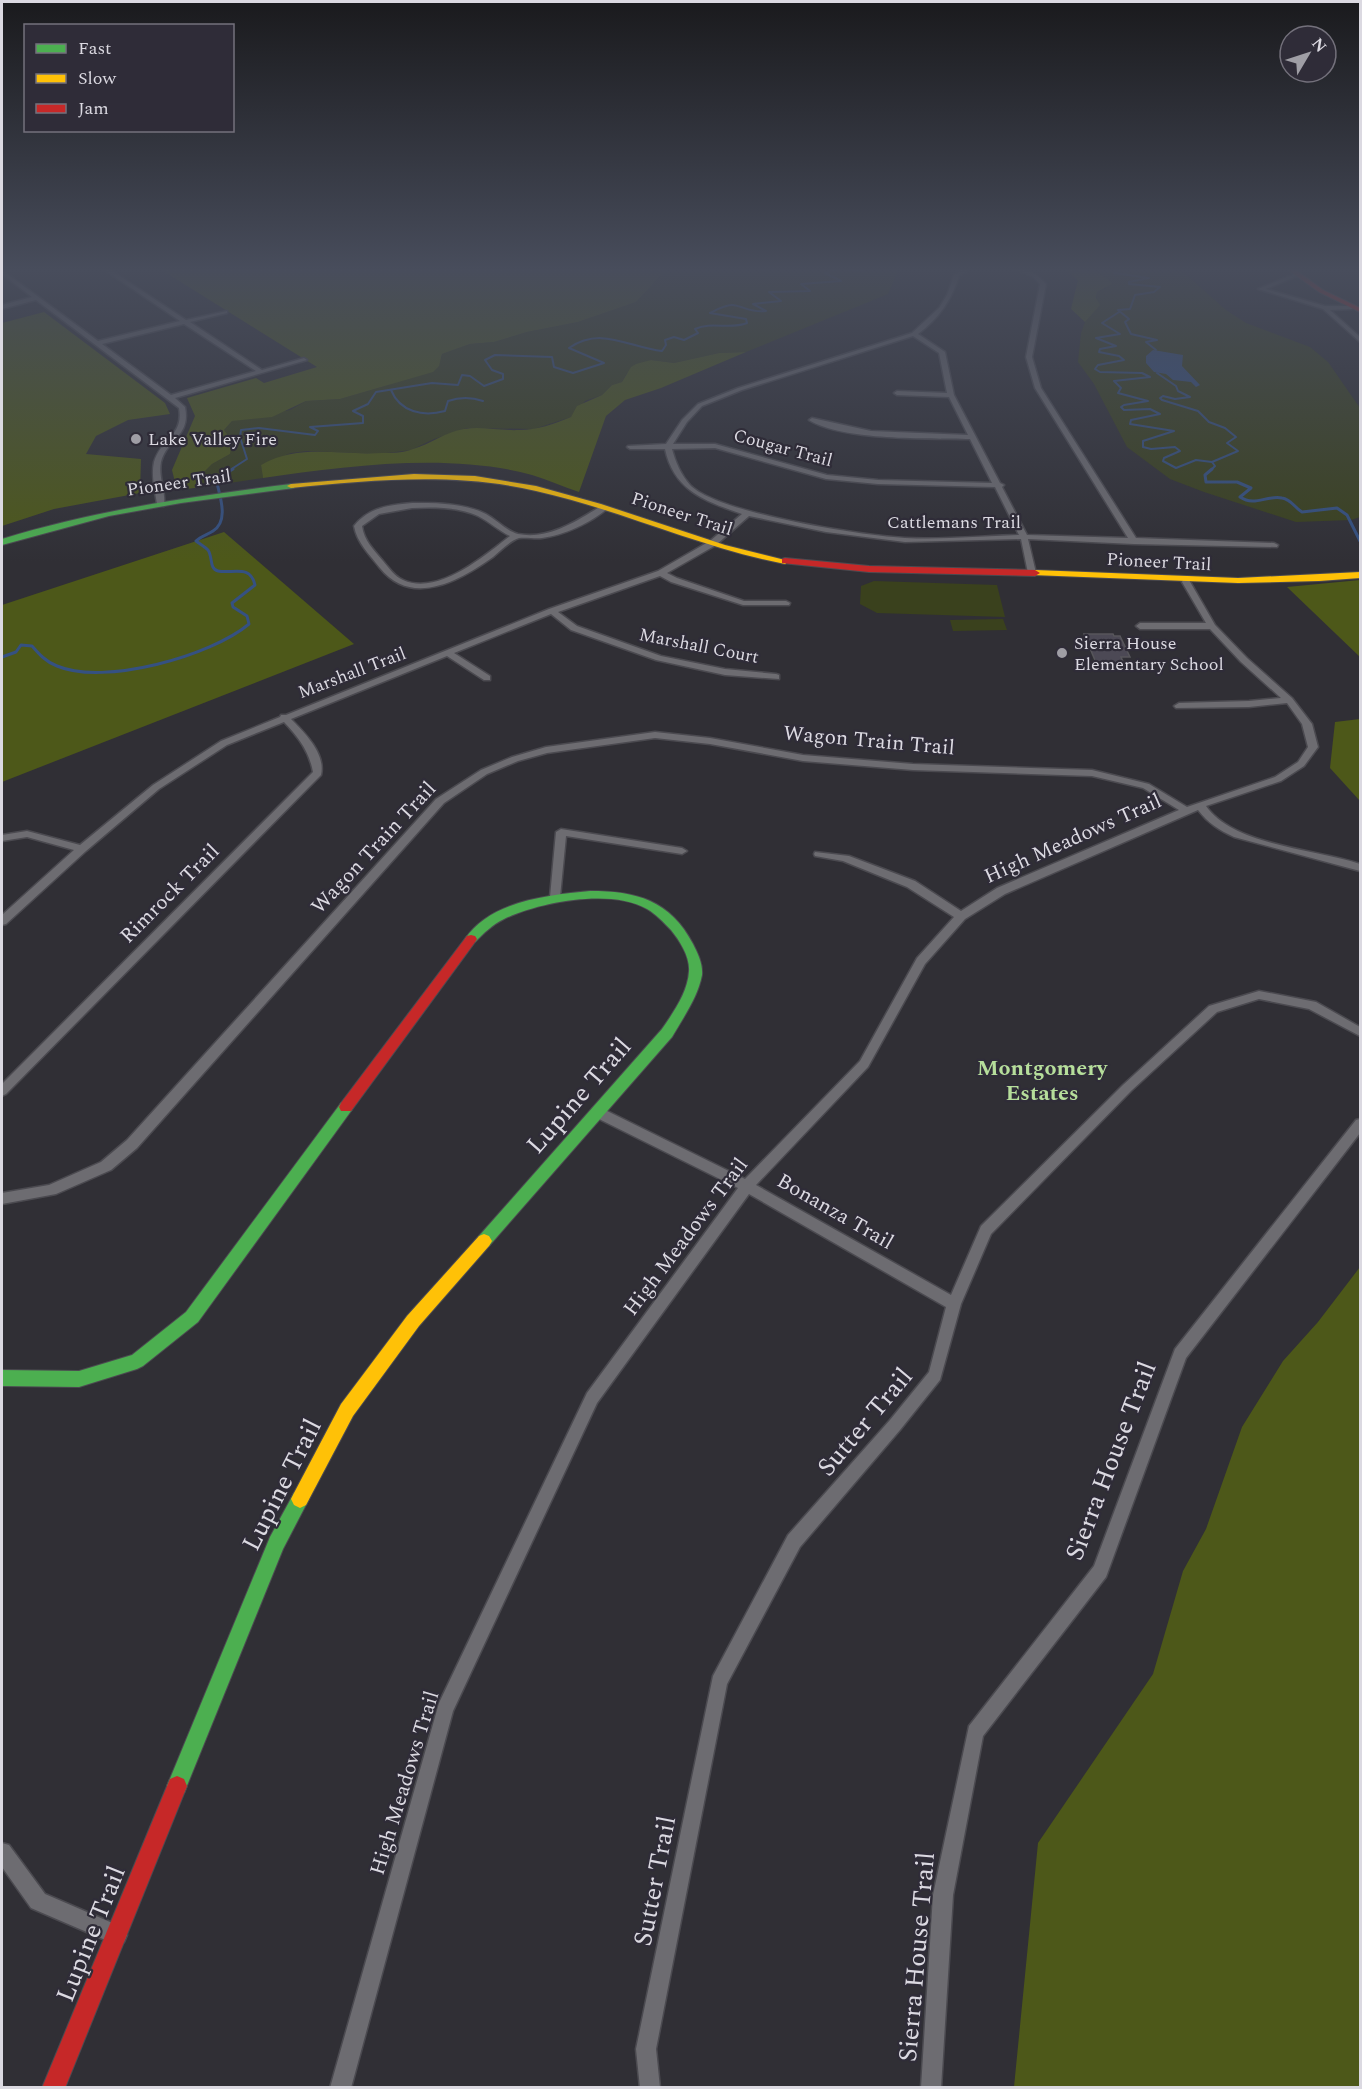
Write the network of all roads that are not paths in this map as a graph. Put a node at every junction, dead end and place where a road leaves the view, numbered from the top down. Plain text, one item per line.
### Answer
1 (129, 366) edge
2 (253, 366) edge
3 (281, 366) edge
4 (811, 366) edge
5 (945, 366) edge
6 (1032, 366) edge
7 (261, 372) junction
8 (897, 393) dead end
9 (951, 395) junction
10 (172, 397) junction
11 (812, 420) dead end
12 (971, 437) junction
13 (630, 447) dead end
14 (668, 447) junction
15 (999, 485) junction
16 (161, 504) junction
17 (604, 508) junction
18 (747, 513) junction
19 (516, 536) junction
20 (1024, 537) junction
21 (2, 542) edge
22 (1134, 542) junction
23 (713, 543) junction
24 (1274, 545) dead end
25 (661, 573) junction
26 (1032, 573) junction
27 (1360, 575) edge
28 (1186, 582) junction
29 (786, 603) dead end
30 (552, 611) junction
31 (1140, 626) dead end
32 (1212, 626) junction
33 (448, 653) junction
34 (777, 677) dead end
35 (487, 678) dead end
36 (1289, 700) junction
37 (1179, 706) dead end
38 (284, 717) junction
39 (1193, 808) junction
40 (2, 838) edge
41 (82, 849) junction
42 (682, 851) dead end
43 (819, 854) dead end
44 (1360, 868) edge
45 (555, 897) junction
46 (961, 916) junction
47 (2, 921) edge
48 (1360, 1032) edge
49 (2, 1091) edge
50 (597, 1112) junction
51 (1360, 1124) edge
52 (747, 1186) junction
53 (2, 1198) edge
54 (954, 1304) junction
55 (2, 1378) edge
56 (2, 1852) edge
57 (117, 1935) junction
58 (53, 2088) edge
59 (340, 2088) edge
60 (650, 2088) edge
61 (931, 2088) edge

1 - 10 street
2 - 7 street
3 - 7 street
4 - 14 street
5 - 9 street
6 - 22 street
7 - 10 street
8 - 9 street
9 - 12 street
10 - 16 street
11 - 12 street
12 - 15 street
13 - 14 street, Cougar Trail
14 - 15 street, Cougar Trail
14 - 18 street, Cattlemans Trail
15 - 20 street
16 - 17 main road, Pioneer Trail
16 - 21 main road, Pioneer Trail
17 - 19 street
17 - 23 main road, Pioneer Trail
18 - 20 street, Cattlemans Trail
18 - 23 street, Marshall Trail
19 - 19 street
20 - 22 street, Cattlemans Trail
20 - 26 street
22 - 24 street, Cattlemans Trail
23 - 25 street, Marshall Trail
23 - 26 main road, Pioneer Trail
25 - 29 street
25 - 30 street, Marshall Trail
26 - 28 main road, Pioneer Trail
27 - 28 main road, Pioneer Trail
28 - 32 street, High Meadows Trail
30 - 33 street, Marshall Trail
30 - 34 street, Marshall Court
31 - 32 street
32 - 36 street, High Meadows Trail
33 - 35 street
33 - 38 street, Marshall Trail
36 - 37 street
36 - 39 street, High Meadows Trail
38 - 41 street, Marshall Trail
38 - 49 street, Rimrock Trail
39 - 44 street
39 - 46 street, High Meadows Trail
39 - 53 street, Wagon Train Trail
40 - 41 street
41 - 47 street, Marshall Trail
42 - 45 street
43 - 46 street
45 - 50 main road, Lupine Trail
45 - 55 main road, Lupine Trail
46 - 52 street, High Meadows Trail
48 - 54 street, Sutter Trail
50 - 52 street, Bonanza Trail
50 - 57 main road, Lupine Trail
51 - 61 street, Sierra House Trail
52 - 54 street, Bonanza Trail
52 - 59 street, High Meadows Trail
54 - 60 street, Sutter Trail
56 - 57 street
57 - 58 main road, Lupine Trail

